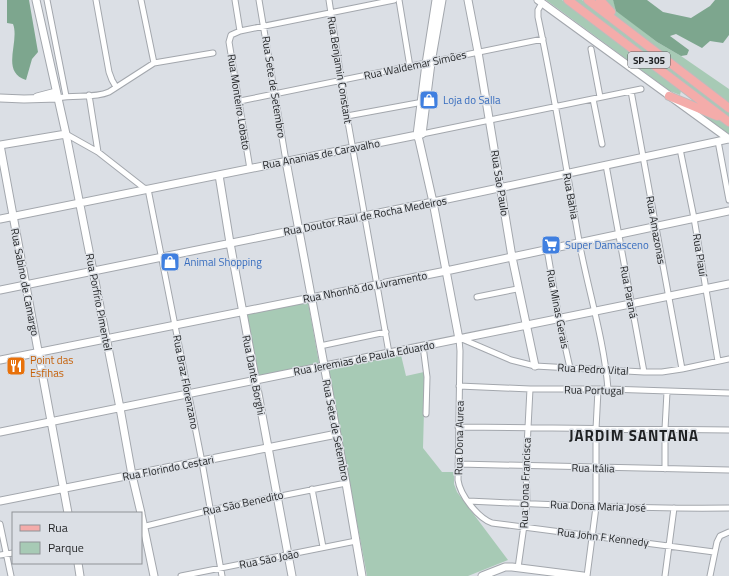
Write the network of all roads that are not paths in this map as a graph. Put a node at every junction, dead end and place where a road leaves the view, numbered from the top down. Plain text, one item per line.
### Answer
1 (36, 0) edge
2 (46, 0) edge
3 (96, 0) edge
4 (140, 0) edge
5 (235, 0) edge
6 (259, 0) edge
7 (329, 0) edge
8 (394, 0) edge
9 (399, 0) edge
10 (436, 0) edge
11 (442, 0) edge
12 (468, 0) edge
13 (568, 0) edge
14 (588, 0) edge
15 (600, 0) edge
16 (540, 1) edge
17 (331, 12) junction
18 (620, 24) junction
19 (264, 26) junction
20 (240, 31) junction
21 (543, 39) junction
22 (591, 49) dead end
23 (478, 52) junction
24 (213, 53) dead end
25 (154, 63) junction
26 (428, 63) junction
27 (410, 67) junction
28 (341, 81) junction
29 (116, 87) junction
30 (641, 89) dead end
31 (632, 91) junction
32 (275, 94) junction
33 (57, 95) junction
34 (89, 95) junction
35 (66, 96) junction
36 (670, 96) junction
37 (600, 97) junction
38 (0, 98) edge
39 (593, 98) junction
40 (240, 101) junction
41 (423, 102) junction
42 (555, 106) junction
43 (729, 108) edge
44 (347, 116) junction
45 (489, 120) junction
46 (729, 122) edge
47 (66, 134) junction
48 (420, 134) junction
49 (729, 139) edge
50 (718, 140) junction
51 (602, 144) dead end
52 (0, 145) edge
53 (353, 148) junction
54 (680, 149) junction
55 (98, 152) junction
56 (643, 157) junction
57 (286, 161) junction
58 (606, 165) junction
59 (250, 168) junction
60 (567, 173) junction
61 (219, 175) junction
62 (500, 188) junction
63 (148, 189) junction
64 (729, 200) edge
65 (433, 202) junction
66 (79, 203) junction
67 (729, 211) edge
68 (13, 216) junction
69 (365, 216) junction
70 (694, 218) junction
71 (0, 219) edge
72 (656, 226) junction
73 (298, 229) junction
74 (619, 234) junction
75 (230, 243) junction
76 (580, 243) junction
77 (547, 249) junction
78 (160, 257) junction
79 (512, 257) junction
80 (93, 270) junction
81 (446, 271) junction
82 (377, 284) junction
83 (729, 284) edge
84 (25, 285) junction
85 (518, 289) junction
86 (706, 289) junction
87 (0, 290) edge
88 (668, 296) junction
89 (477, 297) dead end
90 (310, 298) junction
91 (631, 304) junction
92 (242, 311) junction
93 (595, 311) junction
94 (559, 319) junction
95 (174, 325) junction
96 (526, 326) junction
97 (386, 332) junction
98 (106, 339) junction
99 (460, 339) junction
100 (320, 346) junction
101 (423, 346) junction
102 (38, 352) junction
103 (389, 353) junction
104 (729, 359) edge
105 (0, 360) edge
106 (718, 361) junction
107 (324, 366) junction
108 (534, 366) junction
109 (570, 368) junction
110 (682, 369) junction
111 (606, 370) junction
112 (644, 372) junction
113 (256, 380) junction
114 (459, 386) junction
115 (530, 390) junction
116 (598, 390) junction
117 (608, 390) junction
118 (667, 392) junction
119 (729, 393) edge
120 (188, 394) junction
121 (120, 408) junction
122 (426, 414) dead end
123 (50, 422) junction
124 (458, 426) junction
125 (528, 427) junction
126 (596, 429) junction
127 (665, 429) junction
128 (729, 430) edge
129 (0, 432) edge
130 (337, 434) junction
131 (268, 448) junction
132 (202, 462) junction
133 (458, 464) junction
134 (526, 466) junction
135 (596, 468) junction
136 (665, 469) junction
137 (729, 470) edge
138 (132, 475) junction
139 (346, 483) junction
140 (62, 489) junction
141 (312, 489) junction
142 (277, 496) junction
143 (0, 500) edge
144 (468, 501) junction
145 (526, 504) junction
146 (596, 507) junction
147 (674, 508) junction
148 (729, 508) edge
149 (210, 510) junction
150 (68, 512) edge
151 (141, 512) edge
152 (492, 523) joint
153 (0, 524) edge
154 (142, 526) edge
155 (524, 527) junction
156 (729, 532) edge
157 (593, 536) junction
158 (356, 541) junction
159 (669, 545) junction
160 (323, 547) junction
161 (714, 552) junction
162 (12, 553) edge
163 (7, 554) junction
164 (0, 555) edge
165 (288, 555) junction
166 (78, 564) edge
167 (220, 568) junction
168 (518, 568) junction
169 (11, 576) edge
170 (80, 576) edge
171 (154, 576) edge
172 (181, 576) edge
173 (222, 576) edge
174 (292, 576) edge
175 (362, 576) edge
176 (482, 576) edge
177 (517, 576) edge
178 (583, 576) edge
179 (587, 576) edge
180 (665, 576) edge
181 (710, 576) edge

1 - 33 street, Rua Porfírio Pimentel
2 - 35 street
3 - 29 street
4 - 25 street
5 - 20 street
6 - 19 street, Rua Sete de Setembro
7 - 17 street, Rua Benjamin Constant
8 - 17 street
9 - 27 street
10 - 26 street
11 - 26 street
12 - 23 street, Rua São Paulo
13 - 46 main road, SP-305
14 - 18 main road
15 - 18 main road
16 - 21 street, Rua Bahia
16 - 36 street, SP-305
17 - 19 street
17 - 28 street, Rua Benjamin Constant
18 - 43 main road
19 - 20 street
19 - 32 street, Rua Sete de Setembro
20 - 40 street, Rua Monteiro Lobato
21 - 23 street, Rua Waldemar Simões
21 - 42 street, Rua Bahia
22 - 37 street
23 - 26 street, Rua Waldemar Simões
23 - 45 street, Rua São Paulo
24 - 25 street
25 - 29 street
26 - 27 street, Rua Waldemar Simões
26 - 41 street
27 - 28 street, Rua Waldemar Simões
28 - 32 street, Rua Waldemar Simões
28 - 44 street, Rua Benjamin Constant
29 - 34 street
30 - 31 street, Rua Ananias de Caravalho
31 - 37 street, Rua Ananias de Caravalho
31 - 56 street, Rua Amazonas
32 - 40 street, Rua Waldemar Simões
32 - 57 street, Rua Sete de Setembro
33 - 35 street
33 - 38 street
33 - 47 street, Rua Porfírio Pimentel
34 - 35 street
34 - 55 street
36 - 46 main road
36 - 49 street, SP-305
37 - 39 street, Rua Ananias de Caravalho
39 - 42 street, Rua Ananias de Caravalho
39 - 51 street
40 - 59 street, Rua Monteiro Lobato
41 - 44 street
41 - 48 street
42 - 45 street, Rua Ananias de Caravalho
42 - 60 street, Rua Bahia
44 - 53 street, Rua Benjamin Constant
45 - 48 street, Rua Ananias de Caravalho
45 - 62 street, Rua São Paulo
47 - 52 street
47 - 55 street
47 - 66 street, Rua Porfírio Pimentel
48 - 53 street, Rua Ananias de Caravalho
48 - 65 street
49 - 50 street, Rua Doutor Raul de Rocha Medeiros
50 - 54 street, Rua Doutor Raul de Rocha Medeiros
50 - 64 street
52 - 68 street, Rua Sabino de Camargo
53 - 57 street, Rua Ananias de Caravalho
53 - 69 street, Rua Benjamin Constant
54 - 56 street, Rua Doutor Raul de Rocha Medeiros
54 - 70 street, Rua Piauí
55 - 63 street
56 - 58 street, Rua Doutor Raul de Rocha Medeiros
56 - 72 street, Rua Amazonas
57 - 59 street, Rua Ananias de Caravalho
57 - 73 street, Rua Sete de Setembro
58 - 60 street, Rua Doutor Raul de Rocha Medeiros
58 - 74 street, Rua Paraná
59 - 61 street, Rua Ananias de Caravalho
60 - 62 street, Rua Doutor Raul de Rocha Medeiros
60 - 76 street, Rua Bahia
61 - 63 street, Rua Ananias de Caravalho
61 - 75 street, Rua Dante Borghi
62 - 65 street, Rua Doutor Raul de Rocha Medeiros
62 - 79 street, Rua São Paulo
63 - 66 street, Rua Ananias de Caravalho
63 - 78 street, Rua Braz Florenzano
65 - 69 street, Rua Doutor Raul de Rocha Medeiros
65 - 81 street
66 - 68 street, Rua Ananias de Caravalho
66 - 80 street, Rua Porfírio Pimentel
67 - 70 street, Rua Nhonhô do Livramento
68 - 71 street, Rua Ananias de Caravalho
68 - 84 street, Rua Sabino de Camargo
69 - 73 street, Rua Doutor Raul de Rocha Medeiros
69 - 82 street, Rua Benjamin Constant
70 - 72 street, Rua Nhonhô do Livramento
70 - 86 street, Rua Piauí
72 - 74 street, Rua Nhonhô do Livramento
72 - 88 street, Rua Amazonas
73 - 75 street, Rua Doutor Raul de Rocha Medeiros
73 - 90 street, Rua Sete de Setembro
74 - 76 street, Rua Nhonhô do Livramento
74 - 91 street, Rua Paraná
75 - 78 street, Rua Doutor Raul de Rocha Medeiros
75 - 92 street, Rua Dante Borghi
76 - 77 street, Rua Nhonhô do Livramento
76 - 93 street, Rua Bahia
77 - 79 street, Rua Nhonhô do Livramento
77 - 94 street, Rua Minas Gerais
78 - 80 street, Rua Doutor Raul de Rocha Medeiros
78 - 95 street, Rua Braz Florenzano
79 - 81 street, Rua Nhonhô do Livramento
79 - 85 street, Rua São Paulo
80 - 84 street, Rua Doutor Raul de Rocha Medeiros
80 - 98 street, Rua Porfírio Pimentel
81 - 82 street, Rua Nhonhô do Livramento
81 - 99 street
82 - 90 street, Rua Nhonhô do Livramento
82 - 97 street, Rua Benjamin Constant
83 - 86 street, Rua Jeremias de Paula Eduardo
84 - 87 street, Rua Doutor Raul de Rocha Medeiros
84 - 102 street, Rua Sabino de Camargo
85 - 89 street
85 - 96 street, Rua São Paulo
86 - 88 street, Rua Jeremias de Paula Eduardo
86 - 106 street, Rua Piauí
88 - 91 street, Rua Jeremias de Paula Eduardo
88 - 110 street, Rua Amazonas
90 - 92 street, Rua Nhonhô do Livramento
90 - 100 street, Rua Sete de Setembro
91 - 93 street, Rua Jeremias de Paula Eduardo
91 - 112 street, Rua Paraná
92 - 95 street, Rua Nhonhô do Livramento
92 - 113 street, Rua Dante Borghi
93 - 94 street, Rua Jeremias de Paula Eduardo
93 - 111 street, Rua Bahia
94 - 96 street, Rua Jeremias de Paula Eduardo
94 - 109 street, Rua Minas Gerais
95 - 98 street, Rua Nhonhô do Livramento
95 - 120 street, Rua Braz Florenzano
96 - 99 street, Rua Jeremias de Paula Eduardo
96 - 108 street, Rua São Paulo
97 - 100 street
97 - 103 street, Rua Benjamin Constant
98 - 102 street, Rua Nhonhô do Livramento
98 - 121 street, Rua Porfírio Pimentel
99 - 101 street, Rua Jeremias de Paula Eduardo
99 - 108 street, Rua Pedro Vital
99 - 114 street, Rua Dona Aurea
100 - 107 street, Rua Sete de Setembro
101 - 103 street, Rua Jeremias de Paula Eduardo
101 - 122 street
102 - 105 street, Rua Nhonhô do Livramento
102 - 123 street, Rua Sabino de Camargo
103 - 107 street, Rua Jeremias de Paula Eduardo
104 - 106 street, Rua Pedro Vital
106 - 110 street, Rua Pedro Vital
107 - 113 street, Rua Jeremias de Paula Eduardo
107 - 130 street, Rua Sete de Setembro
108 - 109 street, Rua Pedro Vital
109 - 111 street, Rua Pedro Vital
110 - 112 street, Rua Pedro Vital
111 - 112 street, Rua Pedro Vital
111 - 117 street, Rua Bahia
113 - 120 street, Rua Jeremias de Paula Eduardo
113 - 131 street, Rua Dante Borghi
114 - 115 street, Rua Portugal
114 - 124 street, Rua Dona Aurea
115 - 116 street, Rua Portugal
115 - 125 street, Rua Dona Francisca
116 - 117 street, Rua Portugal
116 - 126 street
117 - 118 street, Rua Portugal
118 - 119 street, Rua Portugal
118 - 127 street
120 - 121 street, Rua Jeremias de Paula Eduardo
120 - 132 street, Rua Braz Florenzano
121 - 123 street, Rua Jeremias de Paula Eduardo
121 - 138 street, Rua Porfírio Pimentel
123 - 129 street, Rua Jeremias de Paula Eduardo
123 - 140 street, Rua Sabino de Camargo
124 - 125 street
124 - 133 street, Rua Dona Aurea
125 - 126 street
125 - 134 street, Rua Dona Francisca
126 - 127 street
126 - 135 street
127 - 128 street
127 - 136 street
130 - 131 street, Rua Florindo Cestari
130 - 139 street, Rua Sete de Setembro
131 - 132 street, Rua Florindo Cestari
131 - 142 street, Rua Dante Borghi
132 - 138 street, Rua Florindo Cestari
132 - 149 street, Rua Braz Florenzano
133 - 134 street, Rua Itália
133 - 144 street, Rua Dona Aurea
134 - 135 street, Rua Itália
134 - 145 street, Rua Dona Francisca
135 - 136 street, Rua Itália
135 - 146 street
136 - 137 street, Rua Itália
138 - 140 street, Rua Florindo Cestari
138 - 151 street, Rua Porfírio Pimentel
139 - 141 street, Rua São Benedito
139 - 158 street, Rua Sete de Setembro
140 - 143 street, Rua Florindo Cestari
140 - 150 street, Rua Sabino de Camargo
141 - 142 street, Rua São Benedito
141 - 160 street
142 - 149 street, Rua São Benedito
142 - 165 street, Rua Dante Borghi
144 - 145 street, Rua Dona Maria José
144 - 152 street, Rua Dona Aurea
145 - 146 street, Rua Dona Maria José
145 - 155 street, Rua Dona Francisca
146 - 147 street, Rua Dona Maria José
146 - 157 street
147 - 148 street, Rua Dona Maria José
147 - 159 street
149 - 154 street, Rua São Benedito
149 - 167 street, Rua Braz Florenzano
152 - 155 street, Rua John F Kennedy
153 - 163 street
154 - 171 street, Rua Porfírio Pimentel
155 - 157 street, Rua John F Kennedy
155 - 168 street, Rua Dona Francisca
156 - 161 street
157 - 159 street, Rua John F Kennedy
157 - 179 street
158 - 160 street, Rua São João
158 - 175 street, Rua Sete de Setembro
159 - 161 street, Rua John F Kennedy
159 - 180 street
160 - 165 street, Rua São João
161 - 181 street
162 - 163 street
163 - 164 street
163 - 169 street
165 - 167 street, Rua São João
165 - 174 street, Rua Dante Borghi
166 - 170 street
167 - 172 street, Rua São João
167 - 173 street, Rua Braz Florenzano
168 - 176 street
168 - 177 street, Rua Dona Francisca
168 - 178 street

